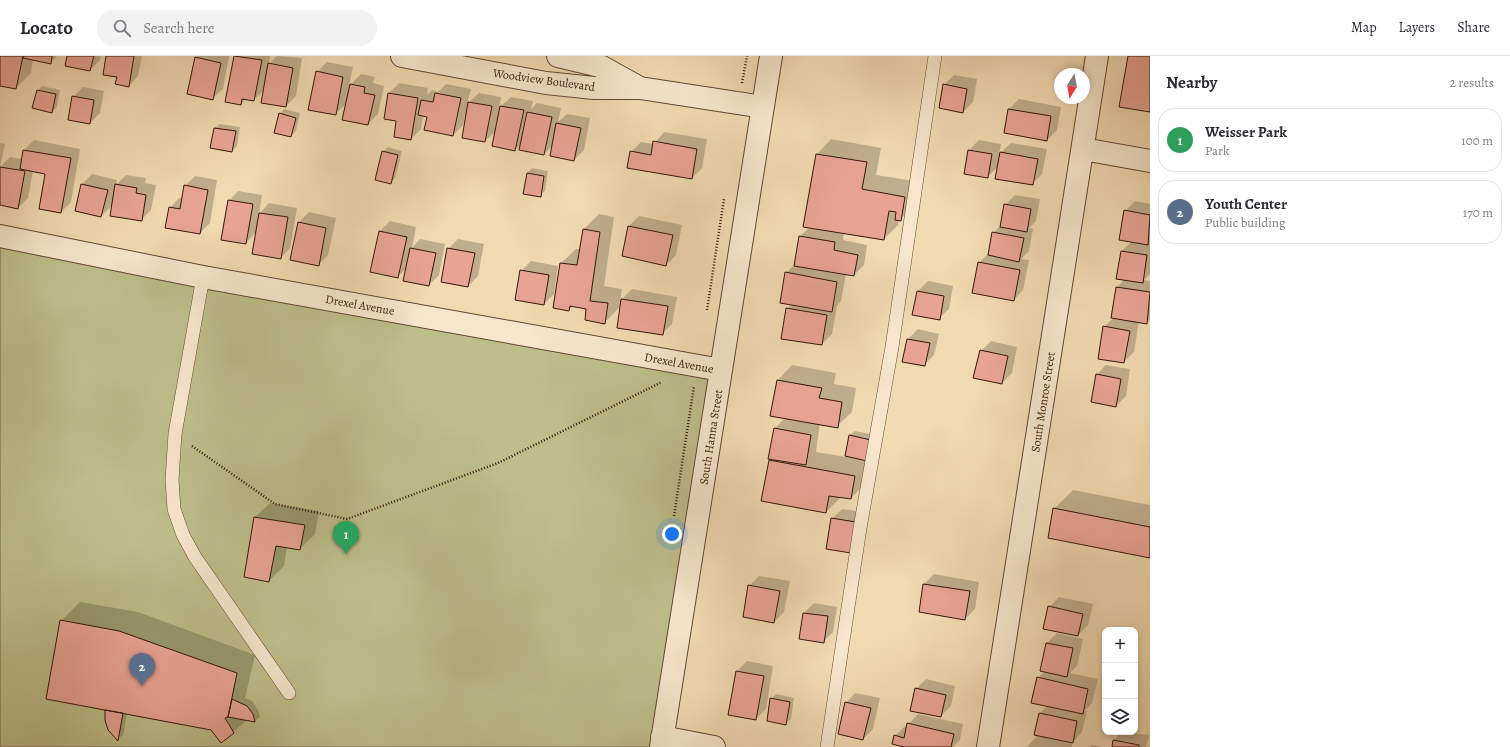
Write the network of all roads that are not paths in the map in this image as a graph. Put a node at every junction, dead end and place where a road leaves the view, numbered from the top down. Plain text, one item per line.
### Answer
1 (402, 56) edge
2 (558, 56) edge
3 (771, 56) edge
4 (935, 56) edge
5 (1097, 56) edge
6 (640, 88) junction
7 (763, 107) junction
8 (1083, 148) junction
9 (1150, 161) edge
10 (0, 236) edge
11 (203, 277) junction
12 (721, 370) junction
13 (288, 693) dead end
14 (662, 742) edge
15 (714, 747) edge
16 (827, 747) edge
17 (988, 747) edge

1 - 6 street, Woodview Boulevard
2 - 6 street, Woodview Boulevard
3 - 7 street, South Hanna Street
4 - 16 lane
5 - 8 street, South Monroe Street
6 - 7 street, Woodview Boulevard
7 - 12 street, South Hanna Street
8 - 9 street
8 - 17 street, South Monroe Street
10 - 11 street, Drexel Avenue
11 - 12 street, Drexel Avenue
11 - 13 lane
12 - 14 street, South Hanna Street
14 - 15 street

